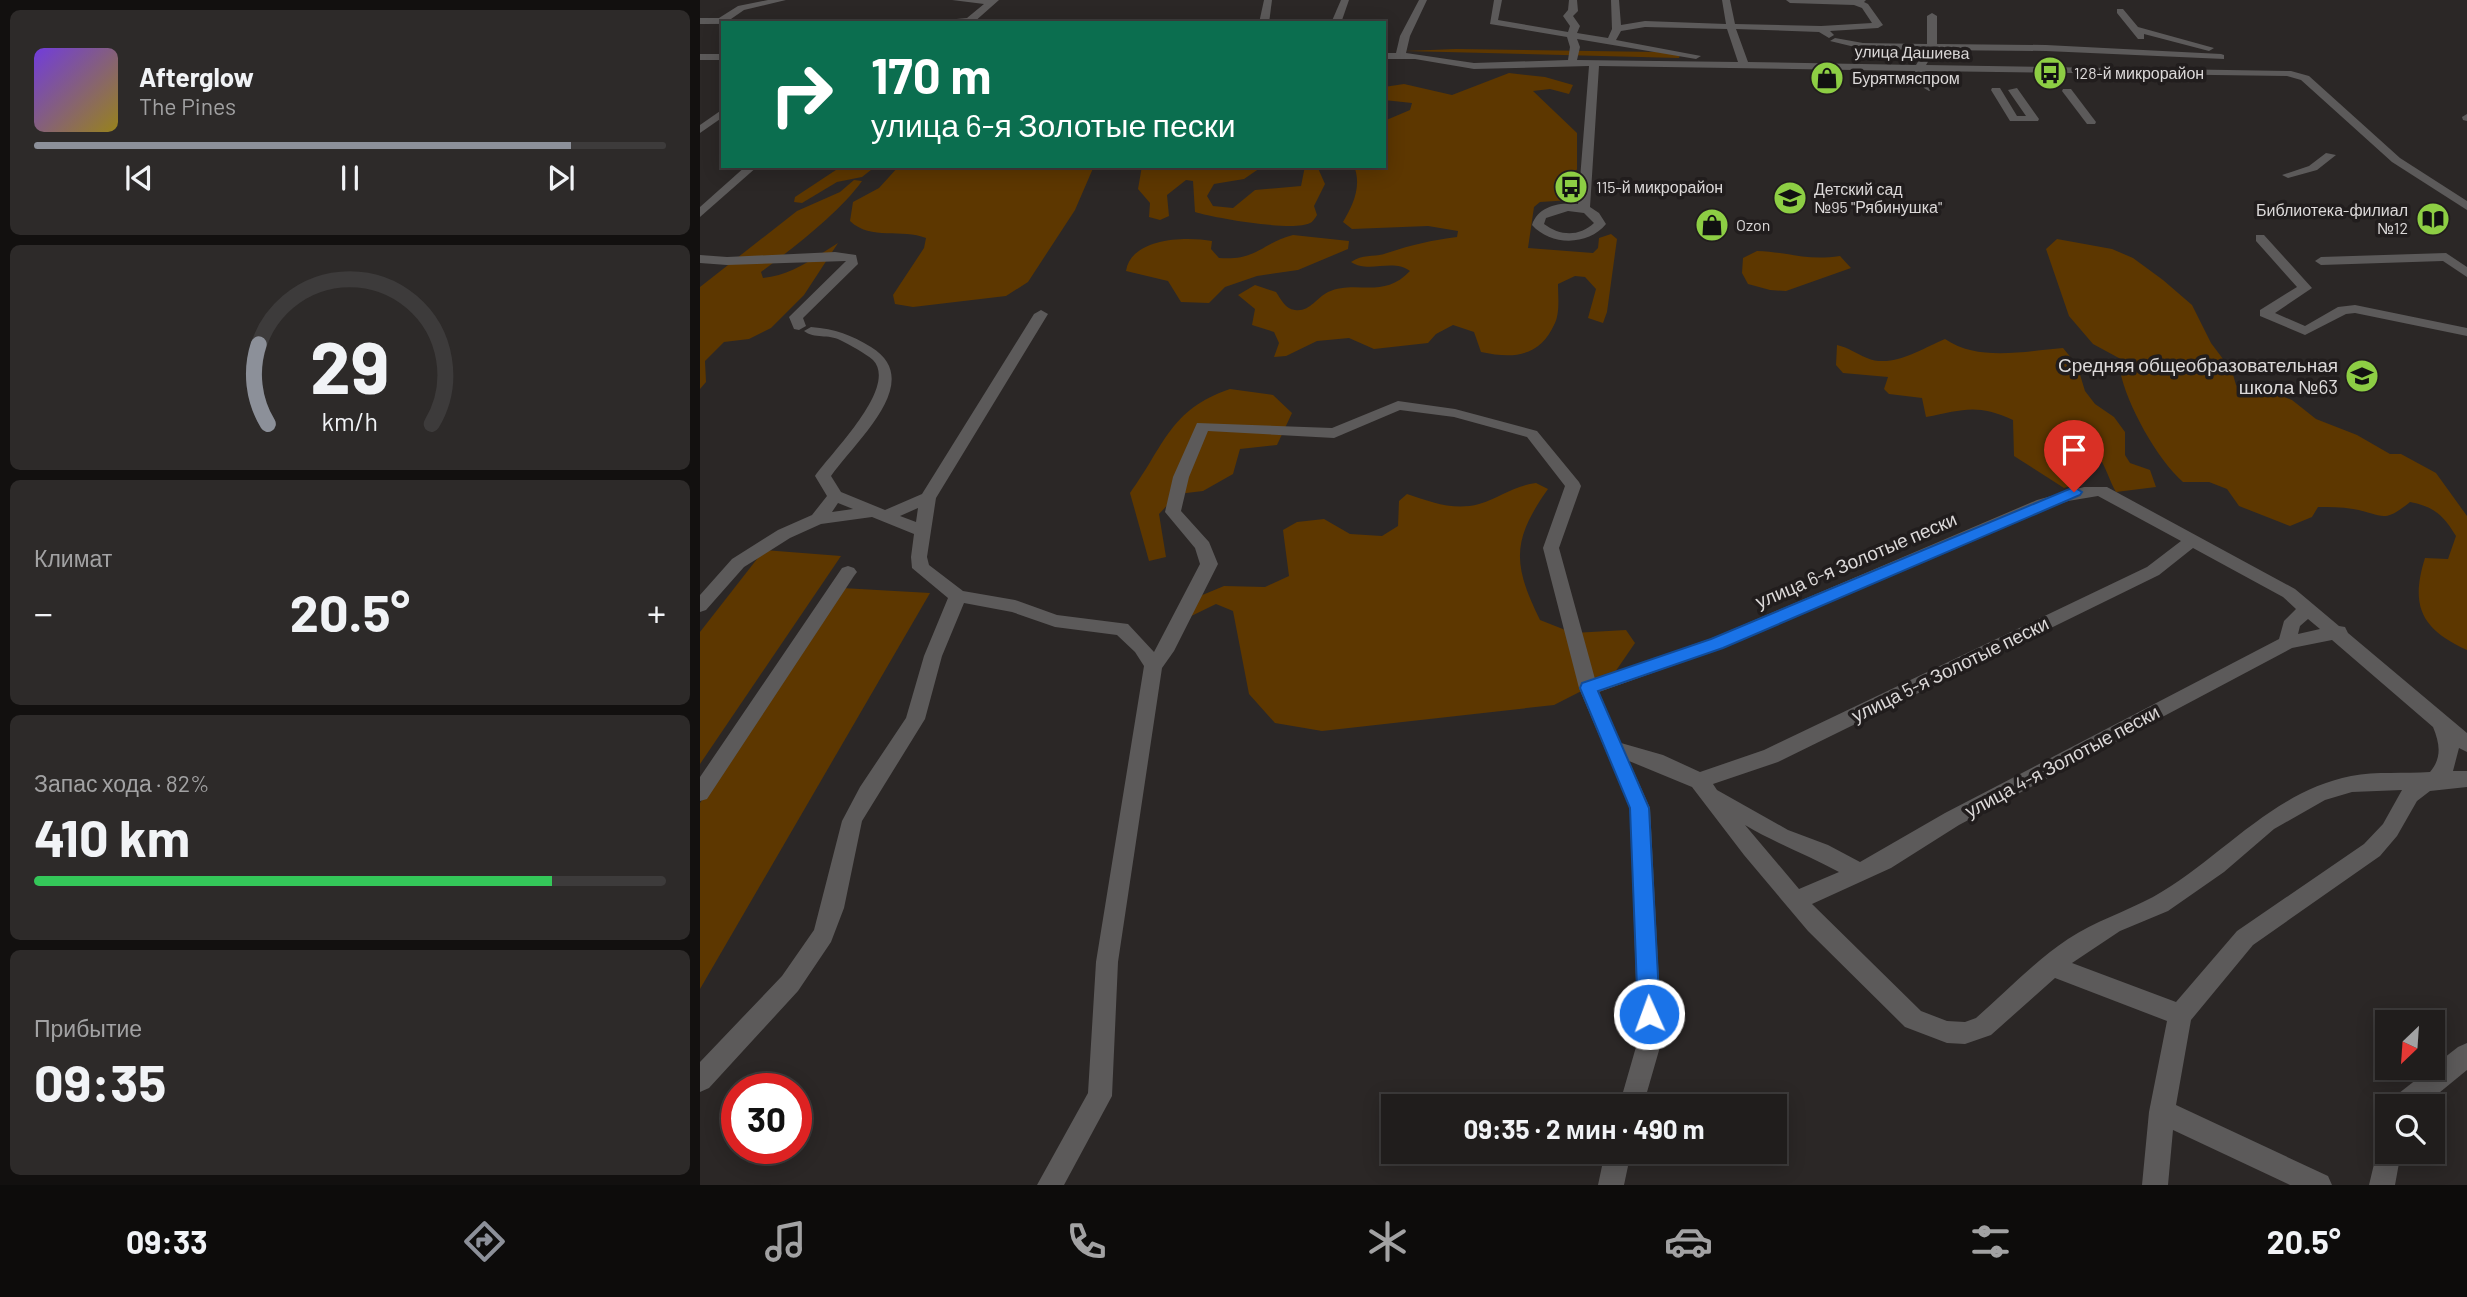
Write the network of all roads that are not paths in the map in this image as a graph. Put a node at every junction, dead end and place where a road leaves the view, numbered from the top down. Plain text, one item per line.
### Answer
1 (783, 0) edge
2 (956, 0) edge
3 (1268, 0) edge
4 (1345, 0) edge
5 (1423, 0) edge
6 (1498, 0) edge
7 (1573, 0) edge
8 (1615, 0) edge
9 (1790, 0) edge
10 (994, 1) edge
11 (1859, 1) edge
12 (1725, 3) edge
13 (2120, 11) dead end
14 (1933, 16) dead end
15 (700, 21) edge
16 (721, 21) junction
17 (756, 21) joint
18 (970, 21) edge
19 (1264, 21) edge
20 (1337, 21) edge
21 (1731, 27) junction
22 (1617, 29) junction
23 (1821, 29) junction
24 (2134, 29) junction
25 (1571, 35) junction
26 (1835, 41) junction
27 (1610, 42) junction
28 (1933, 47) junction
29 (2157, 54) junction
30 (1386, 56) edge
31 (1401, 56) junction
32 (721, 57) edge
33 (2221, 57) junction
34 (702, 58) edge
35 (1636, 61) dead end
36 (1386, 62) edge
37 (1572, 62) junction
38 (1416, 64) dead end
39 (1594, 64) junction
40 (1744, 65) junction
41 (1845, 67) junction
42 (1919, 68) junction
43 (2165, 71) junction
44 (2234, 72) junction
45 (1928, 88) dead end
46 (1996, 90) dead end
47 (2013, 90) dead end
48 (2067, 91) dead end
49 (721, 114) edge
50 (2091, 122) dead end
51 (700, 130) edge
52 (2330, 155) dead end
53 (751, 168) edge
54 (2288, 175) dead end
55 (2467, 206) edge
56 (1584, 208) dead end
57 (700, 213) edge
58 (2260, 238) dead end
59 (700, 259) edge
60 (2321, 261) dead end
61 (2467, 274) edge
62 (1041, 314) dead end
63 (2467, 332) edge
64 (835, 496) junction
65 (928, 498) junction
66 (882, 514) junction
67 (818, 519) junction
68 (922, 531) junction
69 (2192, 541) junction
70 (848, 572) dead end
71 (958, 596) junction
72 (700, 606) edge
73 (2311, 609) junction
74 (2339, 632) junction
75 (2288, 642) junction
76 (1153, 666) junction
77 (1588, 688) junction
78 (2441, 723) junction
79 (2467, 744) edge
80 (1614, 748) junction
81 (2467, 779) edge
82 (2435, 781) junction
83 (1704, 788) junction
84 (700, 793) edge
85 (1859, 872) junction
86 (1797, 900) junction
87 (2051, 966) junction
88 (2179, 1015) junction
89 (2467, 1055) edge
90 (700, 1080) edge
91 (1634, 1094) edge
92 (2418, 1094) edge
93 (2162, 1112) junction
94 (1615, 1164) edge
95 (2386, 1164) edge
96 (1050, 1185) edge
97 (1611, 1185) edge
98 (2155, 1185) edge
99 (2319, 1185) edge
100 (2382, 1185) edge

1 - 16 street
1 - 17 street
2 - 10 street
3 - 19 street
4 - 20 street
5 - 31 street
6 - 25 street
7 - 25 street
8 - 22 street
9 - 11 street
10 - 18 street
11 - 23 street
12 - 21 street
13 - 24 street
14 - 28 street
15 - 16 street
16 - 17 street
21 - 22 street
21 - 23 street
21 - 40 street
22 - 27 street
23 - 26 street
24 - 29 street
24 - 33 street
25 - 27 street
25 - 37 street
26 - 28 street
26 - 41 street
27 - 40 street
28 - 29 street
28 - 42 street
29 - 33 street
29 - 43 street
30 - 31 street, улица Дашиева
31 - 36 street
31 - 37 street, улица Дашиева
31 - 38 street
32 - 34 street
33 - 44 street
35 - 37 street
37 - 39 street, улица Дашиева
39 - 40 street, улица Дашиева
39 - 56 street
40 - 41 street, улица Дашиева
41 - 42 street, улица Дашиева
42 - 43 street, улица Дашиева
42 - 45 street
43 - 44 street, улица Дашиева
44 - 55 street, улица Дашиева
46 - 47 street
48 - 50 street
49 - 51 street
52 - 54 street
53 - 57 street
58 - 63 street
59 - 64 street
60 - 61 street
62 - 65 street
64 - 66 street
64 - 67 street
65 - 66 street
65 - 68 street
66 - 67 street
66 - 68 street
67 - 72 street
68 - 71 street
69 - 73 street
69 - 77 street, улица 6-я Золотые пески
69 - 83 street, улица 5-я Золотые пески
70 - 84 street
71 - 76 street
71 - 90 street
73 - 74 street
73 - 75 street
74 - 75 street, улица 4-я Золотые пески
74 - 78 street
75 - 85 street, улица 4-я Золотые пески
76 - 77 street
76 - 96 street
77 - 80 street
78 - 79 street
78 - 82 street
80 - 83 street
80 - 91 street
81 - 82 street
82 - 87 street
82 - 88 street
83 - 85 street
83 - 86 street
85 - 86 street, улица 4-я Золотые пески
86 - 87 street
87 - 88 street
88 - 93 street
89 - 92 street
93 - 98 street
93 - 99 street
94 - 97 street
95 - 100 street

